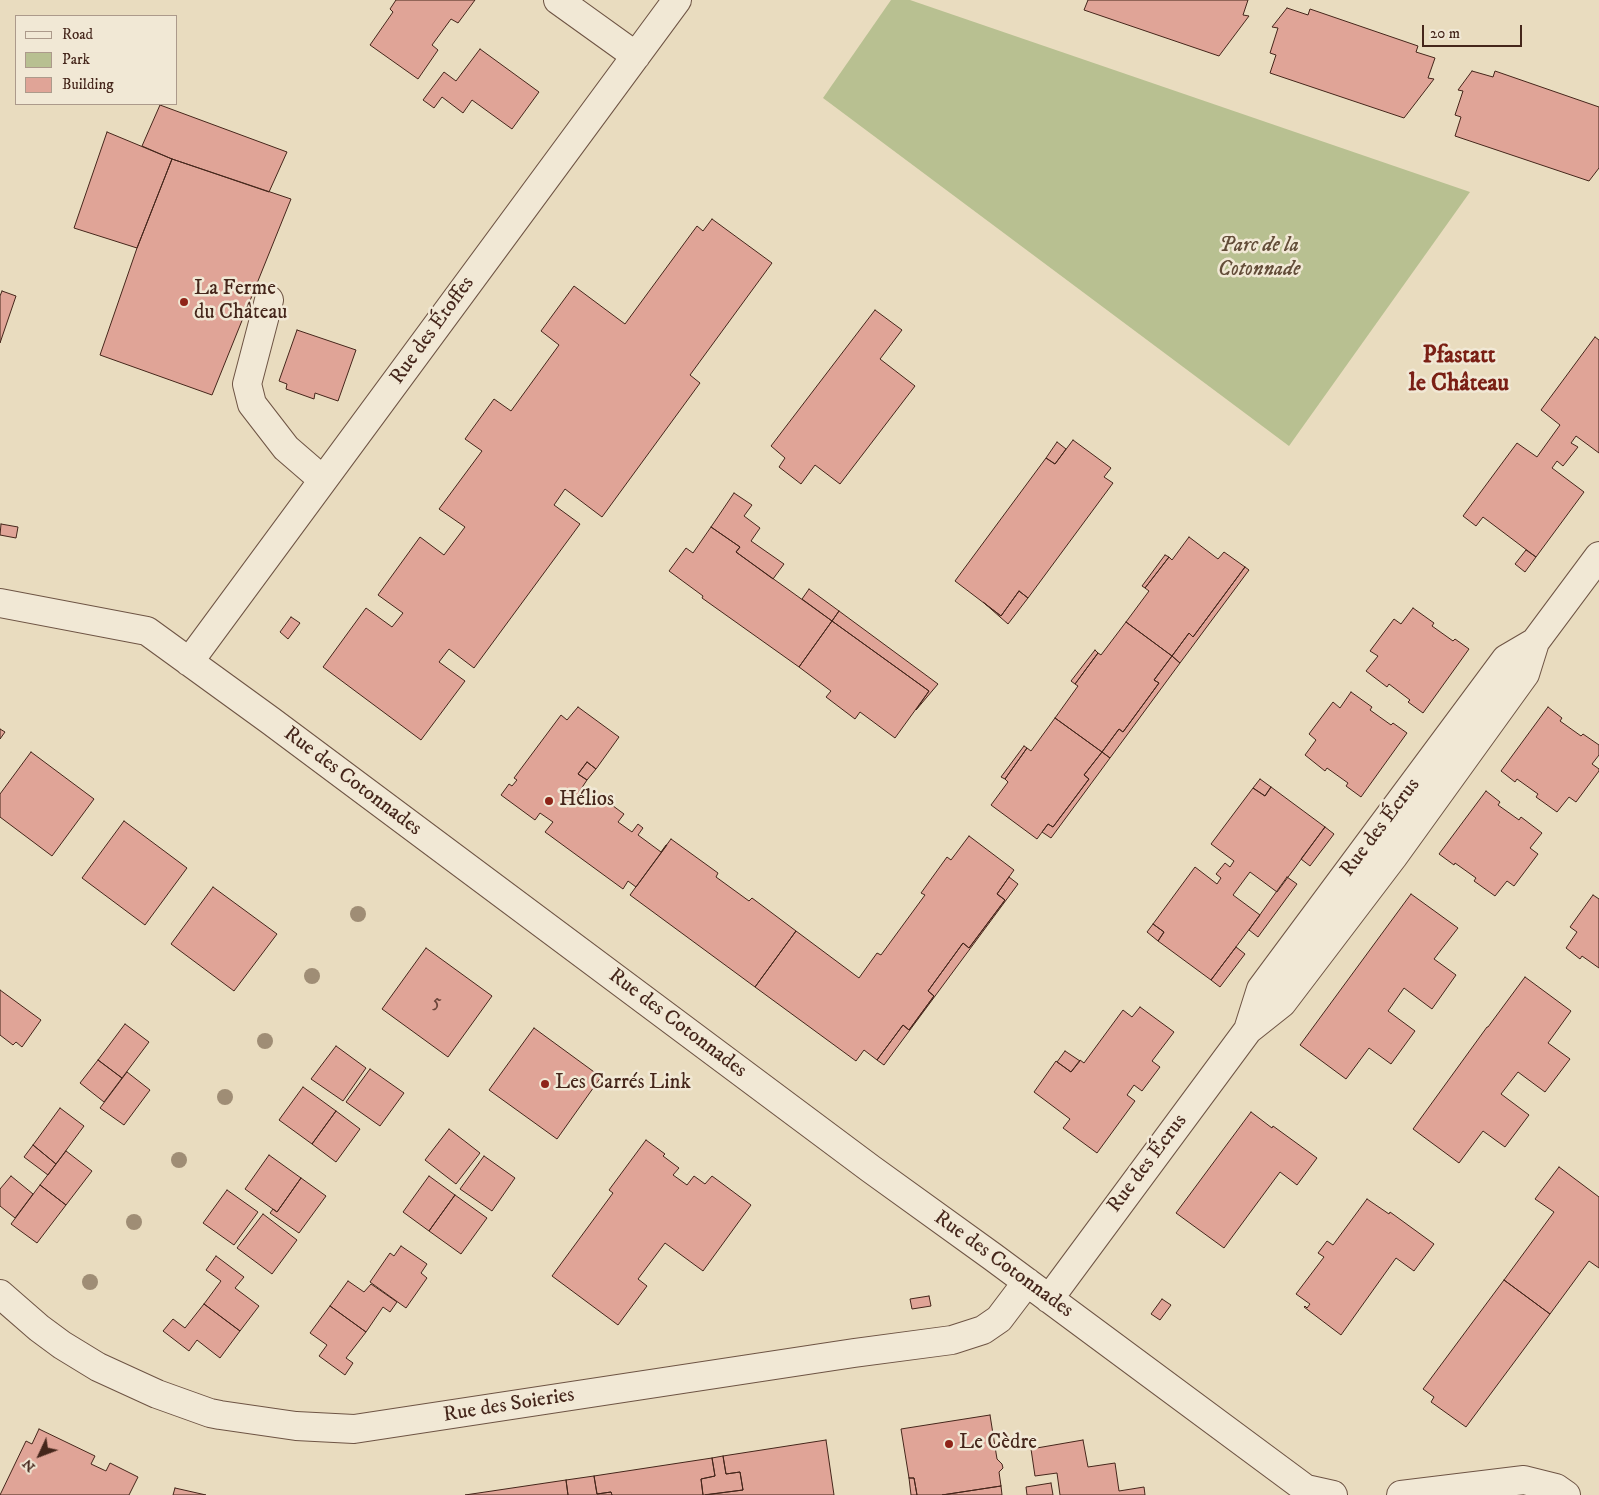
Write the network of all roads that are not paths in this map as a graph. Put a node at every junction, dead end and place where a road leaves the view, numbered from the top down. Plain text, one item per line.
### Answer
1 (558, 0) edge
2 (677, 0) edge
3 (636, 56) junction
4 (269, 300) dead end
5 (323, 480) junction
6 (1599, 556) edge
7 (0, 603) edge
8 (189, 662) junction
9 (1027, 1282) junction
10 (0, 1294) edge
11 (1049, 1299) junction
12 (1333, 1495) edge
13 (1401, 1495) edge
14 (1566, 1495) edge

1 - 3 street
2 - 3 street, Rue des Étoffes
3 - 5 street, Rue des Étoffes
4 - 5 street
5 - 8 street, Rue des Étoffes
6 - 11 street, Rue des Écrus
7 - 8 street, Rue des Cotonnades
8 - 9 street, Rue des Cotonnades
9 - 10 street, Rue des Soieries
9 - 11 street, Rue des Cotonnades
11 - 12 street, Rue des Cotonnades
13 - 14 street

